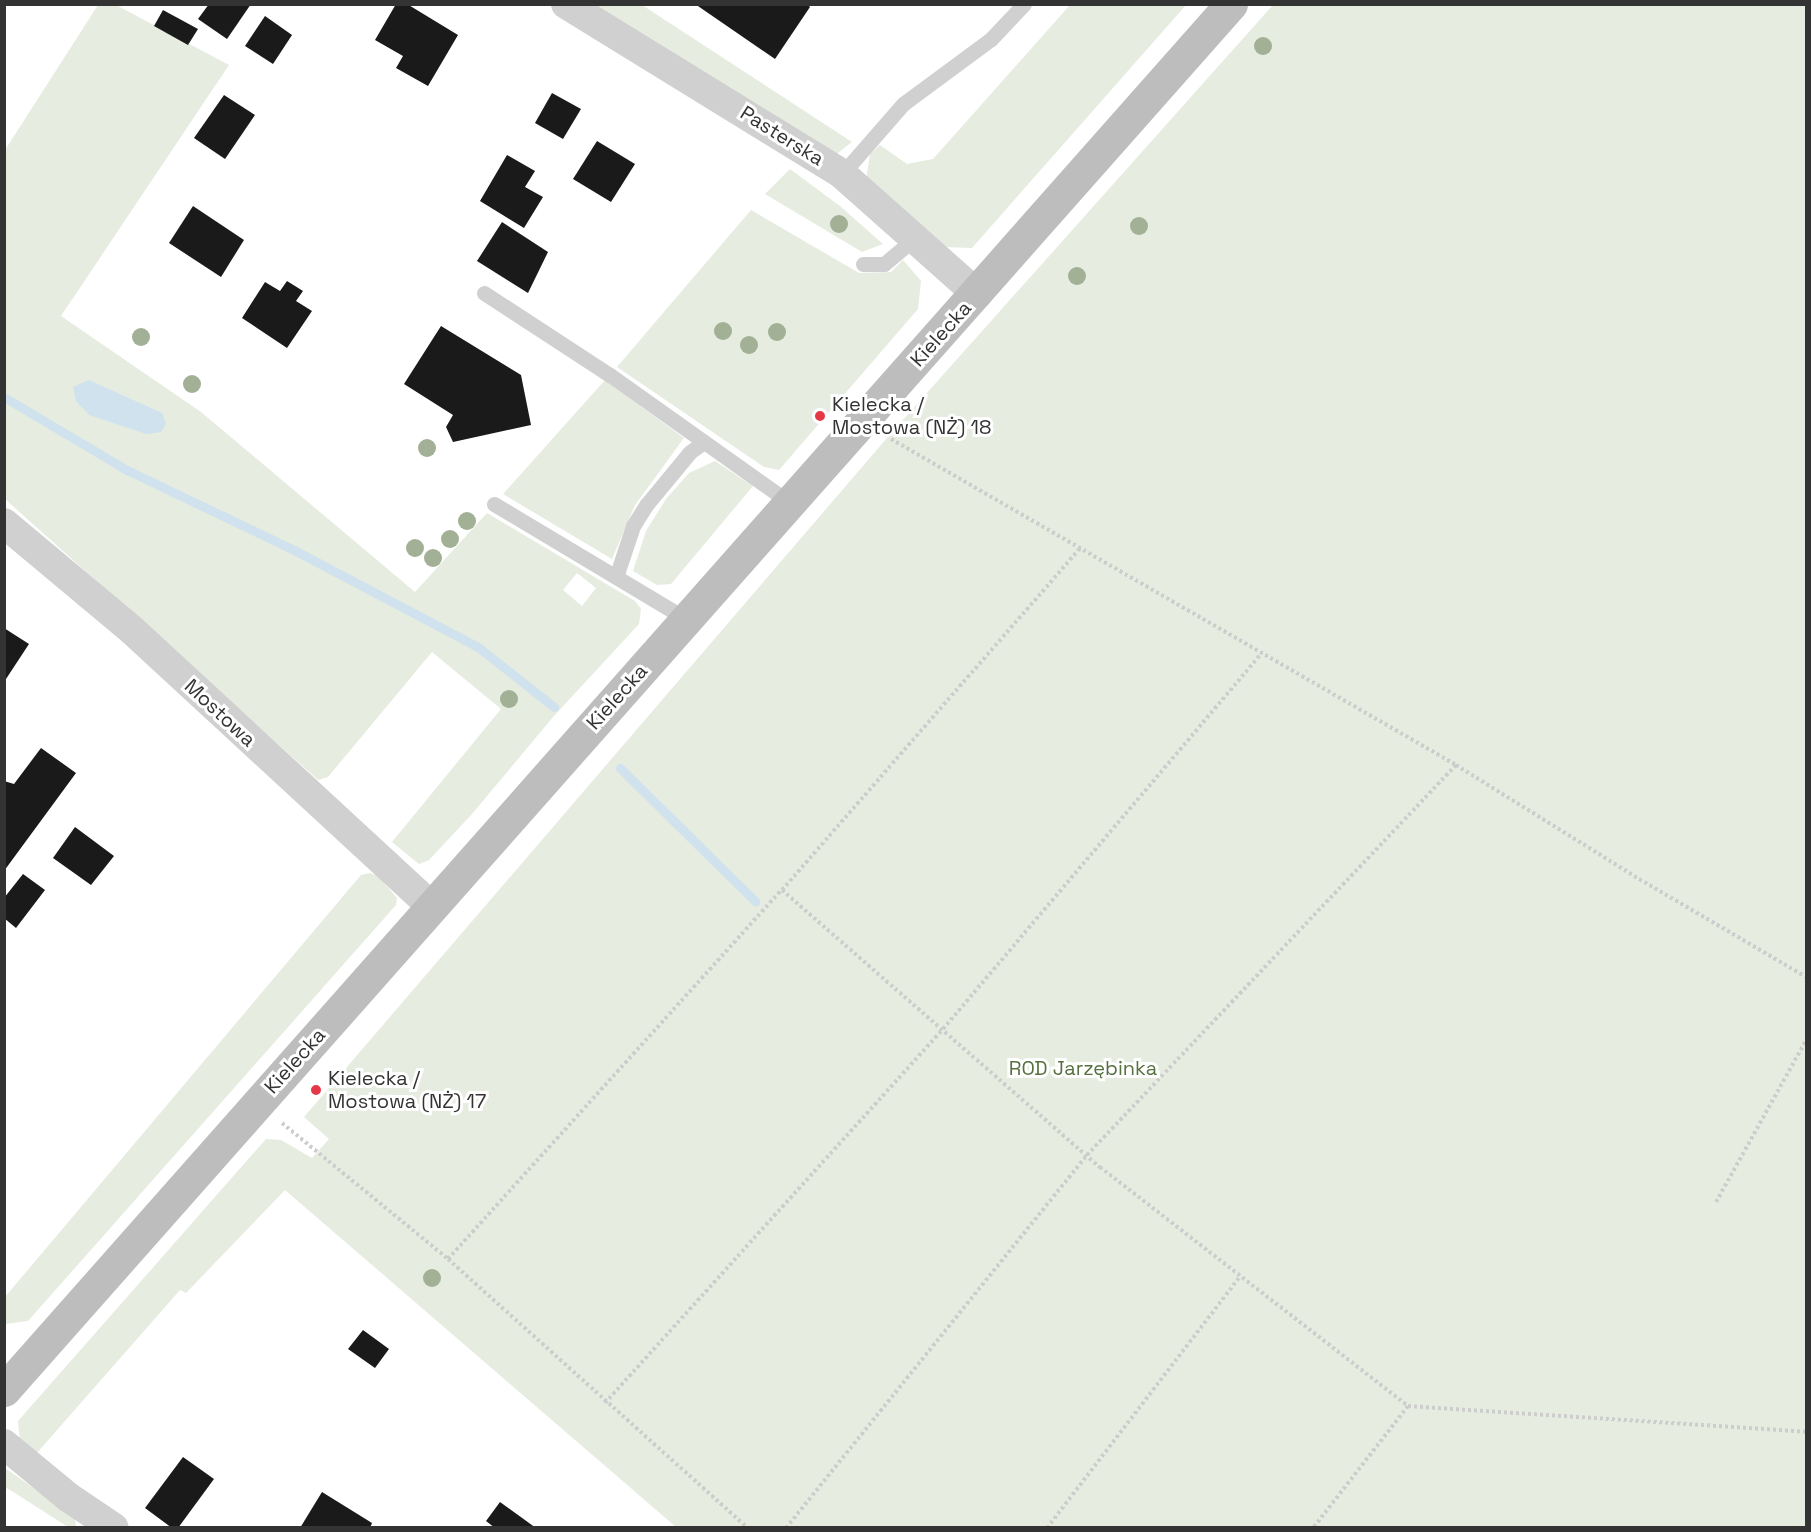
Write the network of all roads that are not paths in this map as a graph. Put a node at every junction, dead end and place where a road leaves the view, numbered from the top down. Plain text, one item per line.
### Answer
1 (566, 4) edge
2 (1024, 4) edge
3 (1231, 4) edge
4 (842, 174) junction
5 (913, 240) junction
6 (863, 264) dead end
7 (484, 292) dead end
8 (977, 294) junction
9 (704, 442) junction
10 (790, 503) junction
11 (494, 504) dead end
12 (4, 523) edge
13 (616, 577) junction
14 (686, 620) junction
15 (432, 906) junction
16 (4, 1390) edge
17 (4, 1444) edge
18 (114, 1527) edge

1 - 4 street, Pasterska
2 - 4 lane
3 - 8 main road, Kielecka
4 - 5 street, Pasterska
5 - 6 lane
5 - 8 street, Pasterska
7 - 9 lane
8 - 10 main road, Kielecka
9 - 10 lane
9 - 13 lane
10 - 14 main road, Kielecka
11 - 13 lane
12 - 15 street, Mostowa
13 - 14 lane
14 - 15 main road, Kielecka
15 - 16 main road, Kielecka
17 - 18 street

